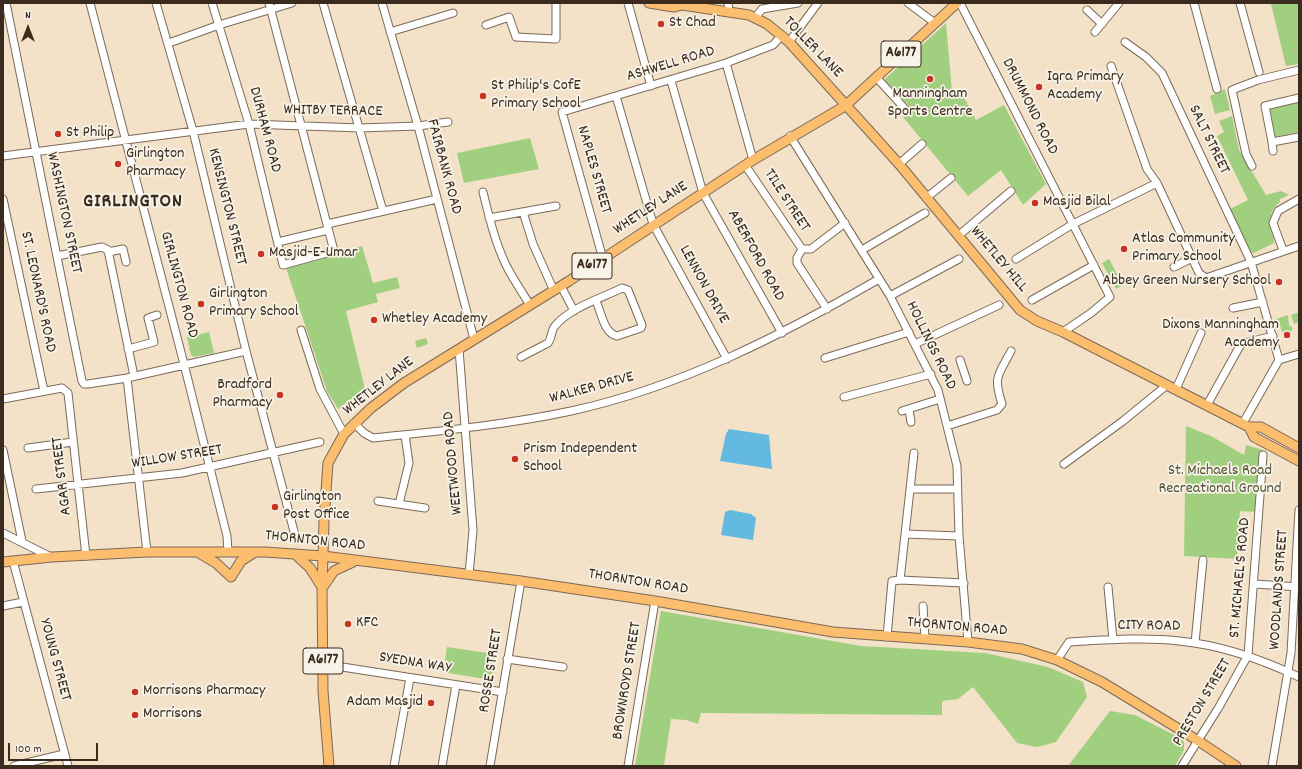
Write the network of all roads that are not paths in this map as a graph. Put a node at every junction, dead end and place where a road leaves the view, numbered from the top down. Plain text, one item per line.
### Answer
1 (6, 3) edge
2 (90, 3) edge
3 (156, 3) edge
4 (212, 3) edge
5 (292, 3) edge
6 (323, 3) edge
7 (382, 3) edge
8 (556, 3) edge
9 (628, 3) edge
10 (649, 3) edge
11 (798, 3) edge
12 (818, 3) edge
13 (908, 3) edge
14 (959, 3) edge
15 (1119, 3) edge
16 (1194, 3) edge
17 (1240, 3) edge
18 (664, 4) edge
19 (681, 4) edge
20 (270, 6) edge
21 (728, 8) edge
22 (1087, 10) dead end
23 (453, 13) dead end
24 (755, 18) junction
25 (935, 22) junction
26 (219, 24) junction
27 (486, 24) dead end
28 (1102, 24) junction
29 (390, 32) junction
30 (1095, 32) dead end
31 (786, 38) junction
32 (1125, 42) dead end
33 (169, 43) junction
34 (726, 63) junction
35 (1111, 66) dead end
36 (1299, 70) edge
37 (1259, 72) dead end
38 (876, 77) junction
39 (671, 80) junction
40 (651, 86) junction
41 (1217, 89) dead end
42 (616, 96) junction
43 (1299, 98) edge
44 (845, 106) junction
45 (906, 110) dead end
46 (562, 112) joint
47 (448, 122) dead end
48 (249, 124) junction
49 (302, 126) junction
50 (418, 126) junction
51 (360, 128) junction
52 (193, 131) junction
53 (790, 136) junction
54 (1299, 136) edge
55 (125, 139) junction
56 (1272, 142) junction
57 (922, 144) dead end
58 (36, 151) junction
59 (1273, 151) dead end
60 (3, 156) edge
61 (749, 162) junction
62 (899, 164) junction
63 (1252, 166) dead end
64 (950, 178) dead end
65 (1157, 183) junction
66 (1011, 191) dead end
67 (483, 192) dead end
68 (703, 193) junction
69 (926, 198) junction
70 (3, 199) edge
71 (437, 199) junction
72 (1299, 199) edge
73 (556, 206) dead end
74 (383, 211) junction
75 (522, 212) junction
76 (925, 213) dead end
77 (489, 218) junction
78 (845, 223) junction
79 (653, 224) junction
80 (1073, 224) junction
81 (327, 227) junction
82 (958, 236) junction
83 (278, 242) junction
84 (1299, 246) edge
85 (802, 249) junction
86 (862, 250) junction
87 (1283, 250) junction
88 (108, 251) junction
89 (57, 256) junction
90 (603, 258) junction
91 (1016, 258) dead end
92 (1192, 258) junction
93 (959, 259) dead end
94 (126, 262) dead end
95 (1251, 262) junction
96 (1094, 265) junction
97 (1174, 267) dead end
98 (879, 279) junction
99 (558, 288) junction
100 (890, 296) junction
101 (1032, 300) dead end
102 (596, 301) junction
103 (1263, 302) junction
104 (530, 305) junction
105 (999, 305) dead end
106 (1233, 308) dead end
107 (827, 309) junction
108 (574, 311) junction
109 (157, 315) dead end
110 (301, 330) dead end
111 (909, 332) junction
112 (1063, 332) junction
113 (782, 333) junction
114 (1201, 333) dead end
115 (1273, 336) junction
116 (474, 338) junction
117 (915, 344) junction
118 (128, 349) junction
119 (459, 349) junction
120 (246, 351) junction
121 (1011, 351) dead end
122 (1299, 354) edge
123 (521, 357) dead end
124 (825, 358) dead end
125 (727, 359) junction
126 (960, 360) dead end
127 (1279, 360) junction
128 (184, 364) junction
129 (931, 374) junction
130 (134, 376) junction
131 (127, 378) junction
132 (967, 381) dead end
133 (1167, 385) junction
134 (1176, 389) junction
135 (44, 391) junction
136 (844, 397) dead end
137 (3, 399) edge
138 (940, 399) junction
139 (1207, 405) junction
140 (911, 422) dead end
141 (354, 423) junction
142 (1246, 425) junction
143 (947, 426) junction
144 (464, 428) junction
145 (344, 434) junction
146 (405, 435) junction
147 (73, 442) junction
148 (320, 442) dead end
149 (28, 448) dead end
150 (1299, 448) edge
151 (3, 450) edge
152 (914, 453) dead end
153 (274, 454) junction
154 (1263, 455) dead end
155 (1299, 461) edge
156 (1064, 464) dead end
157 (210, 467) junction
158 (138, 479) junction
159 (78, 485) junction
160 (36, 489) dead end
161 (910, 489) junction
162 (957, 489) junction
163 (378, 501) dead end
164 (399, 504) junction
165 (425, 508) dead end
166 (1299, 510) edge
167 (3, 533) edge
168 (905, 534) junction
169 (295, 535) dead end
170 (959, 536) junction
171 (22, 541) junction
172 (147, 552) junction
173 (197, 552) junction
174 (228, 552) junction
175 (255, 552) junction
176 (295, 554) junction
177 (86, 556) junction
178 (323, 556) junction
179 (52, 558) junction
180 (1203, 560) dead end
181 (13, 561) junction
182 (357, 561) junction
183 (3, 562) edge
184 (469, 575) junction
185 (900, 580) junction
186 (521, 581) junction
187 (964, 583) junction
188 (1255, 584) junction
189 (1108, 587) dead end
190 (1297, 587) edge
191 (322, 588) junction
192 (655, 601) junction
193 (23, 602) junction
194 (3, 606) edge
195 (923, 606) dead end
196 (887, 637) junction
197 (925, 639) junction
198 (1113, 640) junction
199 (968, 642) junction
200 (1195, 643) junction
201 (1248, 655) junction
202 (507, 659) junction
203 (1057, 660) junction
204 (323, 664) junction
205 (563, 667) dead end
206 (1288, 672) junction
207 (1299, 677) edge
208 (410, 678) junction
209 (456, 685) junction
210 (503, 692) junction
211 (1197, 740) junction
212 (64, 754) junction
213 (14, 766) edge
214 (68, 766) edge
215 (329, 766) edge
216 (394, 766) edge
217 (442, 766) edge
218 (490, 766) edge
219 (628, 766) edge
220 (1182, 766) edge
221 (1236, 766) edge
222 (1272, 766) edge

1 - 58 street, WASHINGTON STREET
2 - 55 street, GIRLINGTON ROAD
3 - 33 street, KENSINGTON STREET
4 - 26 street, DURHAM ROAD
5 - 20 street
6 - 51 street
7 - 29 street, FAIRBANK ROAD
8 - 27 street
9 - 40 street
10 - 18 main road, TOLLER LANE
11 - 24 street
12 - 31 street, ASHWELL ROAD
13 - 25 street
14 - 25 main road, A6177
14 - 80 street, DRUMMOND ROAD
15 - 28 street
16 - 41 street
17 - 37 street
18 - 19 main road, TOLLER LANE
19 - 21 main road, TOLLER LANE
20 - 26 street
20 - 49 street
21 - 24 main road, TOLLER LANE
22 - 28 street
23 - 29 street
24 - 31 main road, TOLLER LANE
25 - 38 main road, A6177
26 - 33 street
26 - 48 street, DURHAM ROAD
28 - 30 street
29 - 50 street, FAIRBANK ROAD
31 - 34 street, ASHWELL ROAD
31 - 44 main road, TOLLER LANE
32 - 95 street, SALT STREET
33 - 52 street, KENSINGTON STREET
34 - 39 street, ASHWELL ROAD
34 - 61 street, TILE STREET
35 - 65 street
36 - 63 street
38 - 44 main road, A6177
38 - 45 street
39 - 40 street, ASHWELL ROAD
39 - 68 street, ABERFORD ROAD
40 - 42 street, ASHWELL ROAD
42 - 46 street, ASHWELL ROAD
42 - 79 street, LENNON DRIVE
43 - 56 street
44 - 53 main road, WHETLEY LANE / A6177
44 - 62 main road, WHETLEY HILL
46 - 90 street, NAPLES STREET
47 - 50 street, WHITBY TERRACE
48 - 49 street, WHITBY TERRACE
48 - 52 street, WHITBY TERRACE
48 - 83 street, DURHAM ROAD
49 - 51 street, WHITBY TERRACE
49 - 81 street
50 - 51 street, WHITBY TERRACE
50 - 71 street, FAIRBANK ROAD
51 - 74 street
52 - 55 street, WHITBY TERRACE
52 - 120 street, KENSINGTON STREET
53 - 61 main road, WHETLEY LANE / A6177
53 - 78 street, HOLLINGS ROAD
54 - 56 street
55 - 58 street, WHITBY TERRACE
55 - 128 street, GIRLINGTON ROAD
56 - 59 street
57 - 62 street
58 - 60 street, WHITBY TERRACE
58 - 89 street, WASHINGTON STREET
61 - 68 main road, WHETLEY LANE / A6177
61 - 85 street, TILE STREET
62 - 69 main road, WHETLEY HILL
64 - 69 street
65 - 80 street
65 - 92 street
66 - 82 street
67 - 77 street
68 - 79 main road, WHETLEY LANE / A6177
68 - 113 street, ABERFORD ROAD
69 - 82 main road, WHETLEY HILL
70 - 135 street, ST. LEONARD'S ROAD
71 - 74 street
71 - 116 street, FAIRBANK ROAD
72 - 87 street
73 - 75 street
74 - 81 street
75 - 77 street
75 - 99 street
76 - 86 street
77 - 104 street
78 - 85 street, TILE STREET
78 - 86 street, HOLLINGS ROAD
79 - 90 main road, WHETLEY LANE / A6177
79 - 125 street, LENNON DRIVE
80 - 91 street
80 - 96 street, DRUMMOND ROAD
81 - 83 street
81 - 83 street, DURHAM ROAD
82 - 112 main road, WHETLEY HILL
84 - 87 street
85 - 107 street
86 - 98 street, HOLLINGS ROAD
87 - 95 street
88 - 89 street
88 - 94 street
88 - 118 street
89 - 131 street, WASHINGTON STREET
90 - 99 main road, WHETLEY LANE / A6177
92 - 95 street
92 - 97 street
93 - 100 street
95 - 103 street, SALT STREET
96 - 101 street
96 - 112 street, DRUMMOND ROAD
98 - 100 street, HOLLINGS ROAD
98 - 107 street, WALKER DRIVE
99 - 104 main road, WHETLEY LANE / A6177
99 - 108 street
100 - 111 street, HOLLINGS ROAD
102 - 102 street
102 - 108 street
103 - 106 street
103 - 115 street, SALT STREET
104 - 116 main road, WHETLEY LANE / A6177
105 - 117 street
107 - 113 street, WALKER DRIVE
108 - 123 street
109 - 118 street
110 - 145 street
111 - 117 street, HOLLINGS ROAD
111 - 124 street
112 - 133 main road, WHETLEY HILL
113 - 125 street, WALKER DRIVE
114 - 134 street
115 - 127 street, SALT STREET
115 - 139 street
116 - 119 main road, WHETLEY LANE / A6177
117 - 129 street, HOLLINGS ROAD
118 - 130 street
119 - 141 main road, WHETLEY LANE / A6177
119 - 144 street, WEETWOOD ROAD
120 - 128 street
120 - 153 street, KENSINGTON STREET
121 - 143 street
122 - 127 street
125 - 144 street, WALKER DRIVE
126 - 132 street
127 - 142 street
128 - 130 street
128 - 157 street, GIRLINGTON ROAD
129 - 136 street
129 - 138 street, HOLLINGS ROAD
130 - 131 street
131 - 158 street
133 - 134 main road, WHETLEY HILL
133 - 156 street
134 - 139 main road, WHETLEY HILL
135 - 137 street
135 - 147 street, AGAR STREET
138 - 140 street
138 - 143 street, HOLLINGS ROAD
139 - 142 main road, WHETLEY HILL
141 - 145 main road, WHETLEY LANE / A6177
141 - 146 street, WALKER DRIVE
142 - 150 main road
142 - 155 main road
143 - 162 street, HOLLINGS ROAD
144 - 146 street, WALKER DRIVE
144 - 184 street, WEETWOOD ROAD
145 - 178 main road, WHETLEY LANE / A6177
146 - 164 street
147 - 149 street
147 - 159 street, AGAR STREET
148 - 153 street, WILLOW STREET
151 - 171 street
152 - 161 street
153 - 157 street, WILLOW STREET
153 - 169 street, KENSINGTON STREET
154 - 188 street, ST. MICHAEL'S ROAD
157 - 158 street, WILLOW STREET
157 - 174 street, GIRLINGTON ROAD
158 - 159 street, WILLOW STREET
158 - 172 street
159 - 160 street, WILLOW STREET
159 - 177 street, AGAR STREET
161 - 162 street
161 - 168 street
162 - 170 street, HOLLINGS ROAD
163 - 164 street
164 - 165 street
166 - 190 street, WOODLANDS STREET
167 - 171 street
168 - 170 street
168 - 185 street
170 - 187 street, HOLLINGS ROAD
171 - 179 street
172 - 173 main road, THORNTON ROAD
172 - 177 main road, THORNTON ROAD
173 - 174 main road, THORNTON ROAD
173 - 175 main road
174 - 175 main road, THORNTON ROAD
175 - 176 main road, THORNTON ROAD
176 - 178 main road, THORNTON ROAD
176 - 191 main road
177 - 179 main road, THORNTON ROAD
178 - 182 main road, THORNTON ROAD
178 - 191 main road, A6177
179 - 181 main road, THORNTON ROAD
180 - 200 street
181 - 183 main road, THORNTON ROAD
181 - 193 street, YOUNG STREET
182 - 184 main road, THORNTON ROAD
182 - 191 main road
184 - 186 main road, THORNTON ROAD
185 - 187 street
185 - 196 street
186 - 192 main road, THORNTON ROAD
186 - 202 street, ROSSE STREET
187 - 199 street, HOLLINGS ROAD
188 - 190 street
188 - 201 street, ST. MICHAEL'S ROAD
189 - 198 street
190 - 206 street, WOODLANDS STREET
191 - 204 main road, A6177
192 - 196 main road, THORNTON ROAD
192 - 219 street, BROWNROYD STREET
193 - 194 street
193 - 212 street, YOUNG STREET
195 - 197 street
196 - 197 main road, THORNTON ROAD
197 - 199 main road, THORNTON ROAD
198 - 200 street, CITY ROAD
198 - 203 street, CITY ROAD
199 - 203 main road, THORNTON ROAD
200 - 201 street, CITY ROAD
201 - 206 street, CITY ROAD
201 - 211 street, PRESTON STREET
202 - 205 street
202 - 210 street, ROSSE STREET
203 - 211 main road, THORNTON ROAD
204 - 208 street, SYEDNA WAY
204 - 215 main road, A6177
206 - 207 street, CITY ROAD
206 - 222 street, WOODLANDS STREET
208 - 209 street, SYEDNA WAY
208 - 216 street
209 - 210 street, SYEDNA WAY
209 - 217 street
210 - 218 street, ROSSE STREET
211 - 220 street, PRESTON STREET
211 - 221 main road, THORNTON ROAD
212 - 213 street
212 - 214 street, YOUNG STREET

